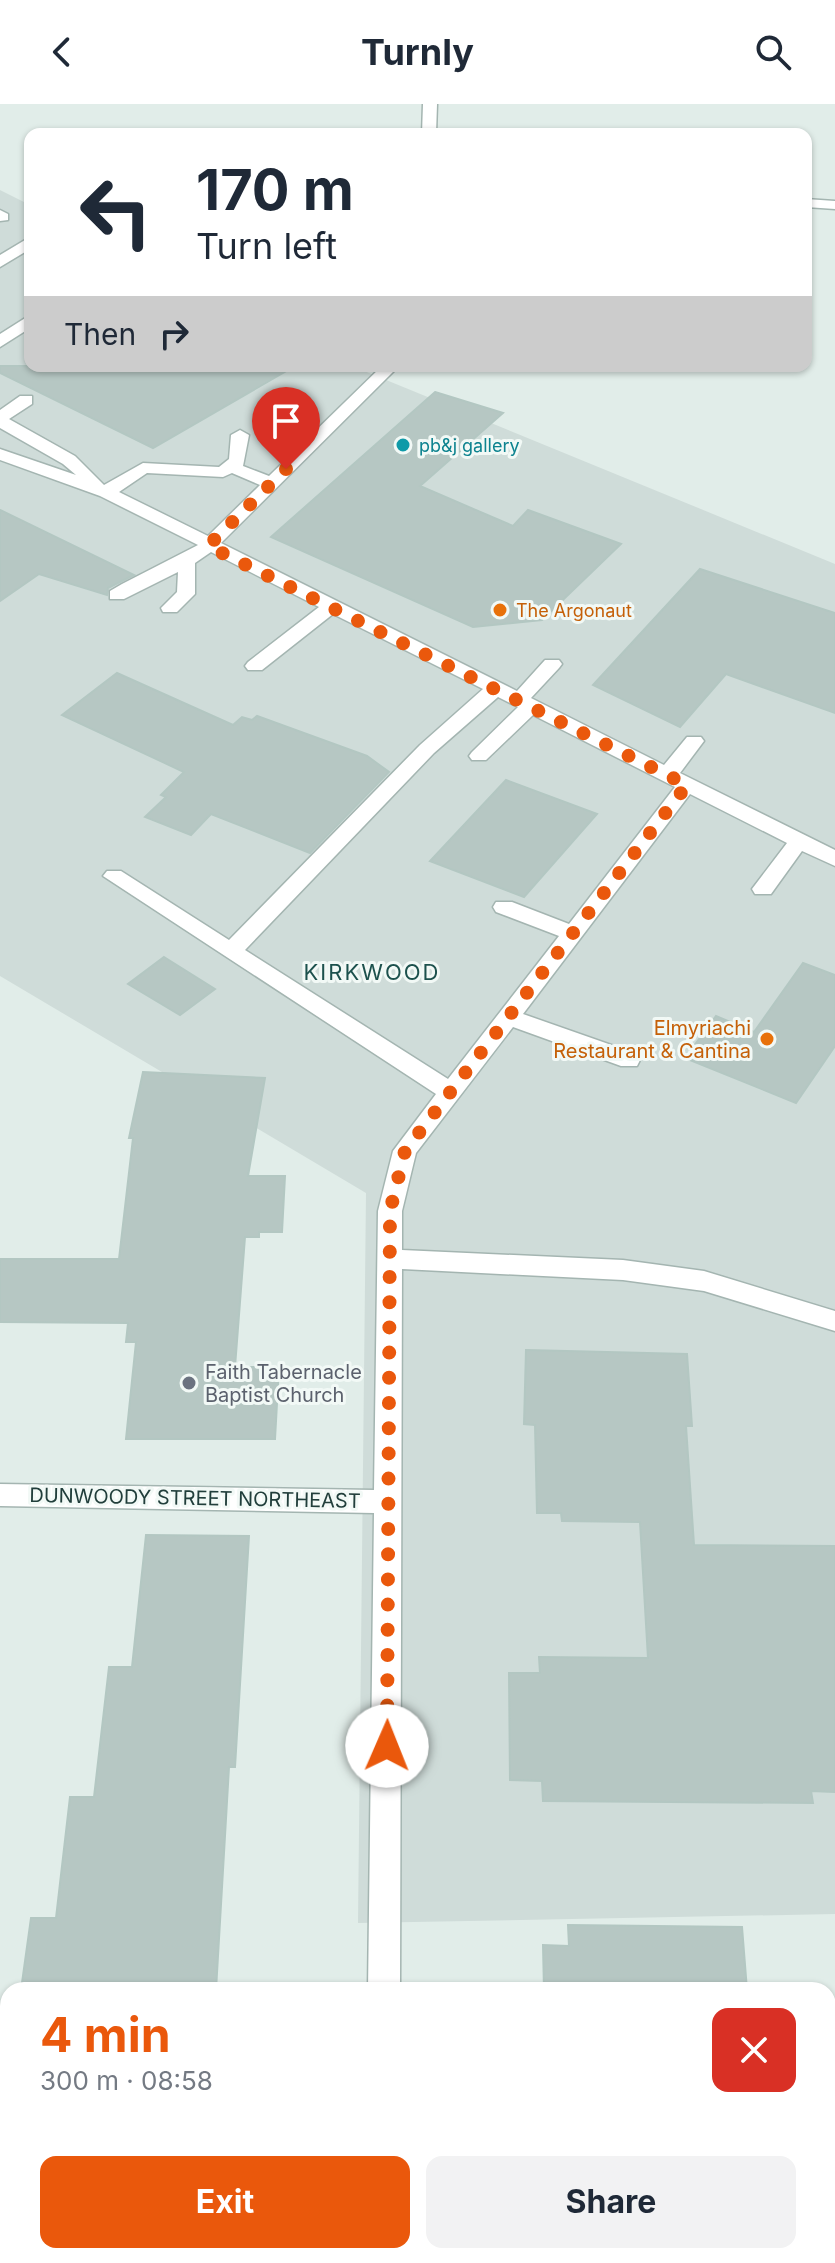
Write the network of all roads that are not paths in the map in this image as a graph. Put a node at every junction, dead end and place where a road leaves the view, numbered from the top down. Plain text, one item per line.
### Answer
1 (430, 104) edge
2 (429, 128) edge
3 (812, 203) edge
4 (835, 205) edge
5 (24, 246) edge
6 (0, 262) edge
7 (24, 324) edge
8 (0, 342) edge
9 (385, 372) edge
10 (26, 400) dead end
11 (0, 419) edge
12 (240, 435) dead end
13 (0, 454) edge
14 (229, 466) junction
15 (271, 483) junction
16 (106, 492) junction
17 (208, 546) junction
18 (187, 564) junction
19 (117, 595) dead end
20 (330, 607) junction
21 (170, 608) dead end
22 (552, 664) dead end
23 (255, 666) dead end
24 (495, 689) junction
25 (524, 704) junction
26 (694, 741) dead end
27 (479, 756) dead end
28 (677, 780) junction
29 (799, 841) junction
30 (835, 859) edge
31 (114, 876) dead end
32 (763, 889) dead end
33 (504, 907) dead end
34 (572, 933) junction
35 (231, 951) junction
36 (508, 1017) junction
37 (629, 1060) dead end
38 (451, 1092) junction
39 (390, 1259) junction
40 (835, 1321) edge
41 (0, 1495) edge
42 (390, 1502) junction
43 (384, 1982) edge

1 - 2 street
3 - 4 street
5 - 6 street
7 - 8 street
9 - 15 street
10 - 11 street
11 - 16 street
12 - 14 street
13 - 16 street
14 - 15 street
14 - 16 street
15 - 17 street
16 - 17 street
17 - 18 street
17 - 20 street
18 - 19 street
18 - 21 street
20 - 23 street
20 - 24 street
22 - 25 street
24 - 25 street
24 - 35 street
25 - 27 street
25 - 28 street
26 - 28 street
28 - 29 street
28 - 34 street
29 - 30 street
29 - 32 street
31 - 35 street
33 - 34 street
34 - 36 street
35 - 38 street
36 - 37 street
36 - 38 street
38 - 39 street
39 - 40 street
39 - 42 street
41 - 42 street, DUNWOODY STREET NORTHEAST
42 - 43 street

